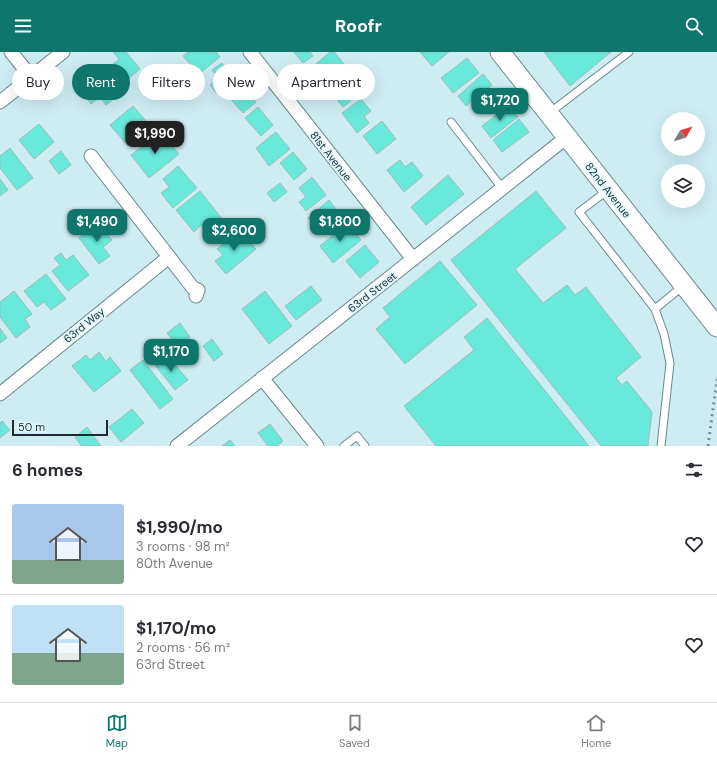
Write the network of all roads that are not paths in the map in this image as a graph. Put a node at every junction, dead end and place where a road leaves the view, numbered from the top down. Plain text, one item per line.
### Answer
1 (11, 52) edge
2 (63, 52) edge
3 (250, 52) edge
4 (500, 52) edge
5 (629, 52) edge
6 (21, 64) edge
7 (48, 64) edge
8 (12, 92) edge
9 (0, 102) edge
10 (548, 114) junction
11 (451, 122) dead end
12 (567, 137) junction
13 (91, 156) dead end
14 (502, 188) junction
15 (608, 190) junction
16 (169, 257) junction
17 (413, 259) junction
18 (684, 286) junction
19 (196, 296) dead end
20 (654, 309) junction
21 (717, 327) edge
22 (262, 378) junction
23 (0, 394) edge
24 (177, 446) edge
25 (317, 446) edge
26 (344, 446) edge
27 (365, 446) edge
28 (661, 446) edge

1 - 6 street
2 - 7 street
3 - 17 street, 81st Avenue
4 - 10 street, 82nd Avenue
5 - 10 lane
8 - 9 street
10 - 12 street, 82nd Avenue
11 - 14 lane
12 - 14 street, 63rd Street
12 - 15 street, 82nd Avenue
13 - 16 street
14 - 17 street, 63rd Street
15 - 18 street, 82nd Avenue
15 - 20 lane
16 - 19 street
16 - 23 street, 63rd Way
17 - 22 street, 63rd Street
18 - 20 lane
18 - 21 street, 82nd Avenue
20 - 28 lane
22 - 24 street, 63rd Street
22 - 25 street
26 - 27 lane

